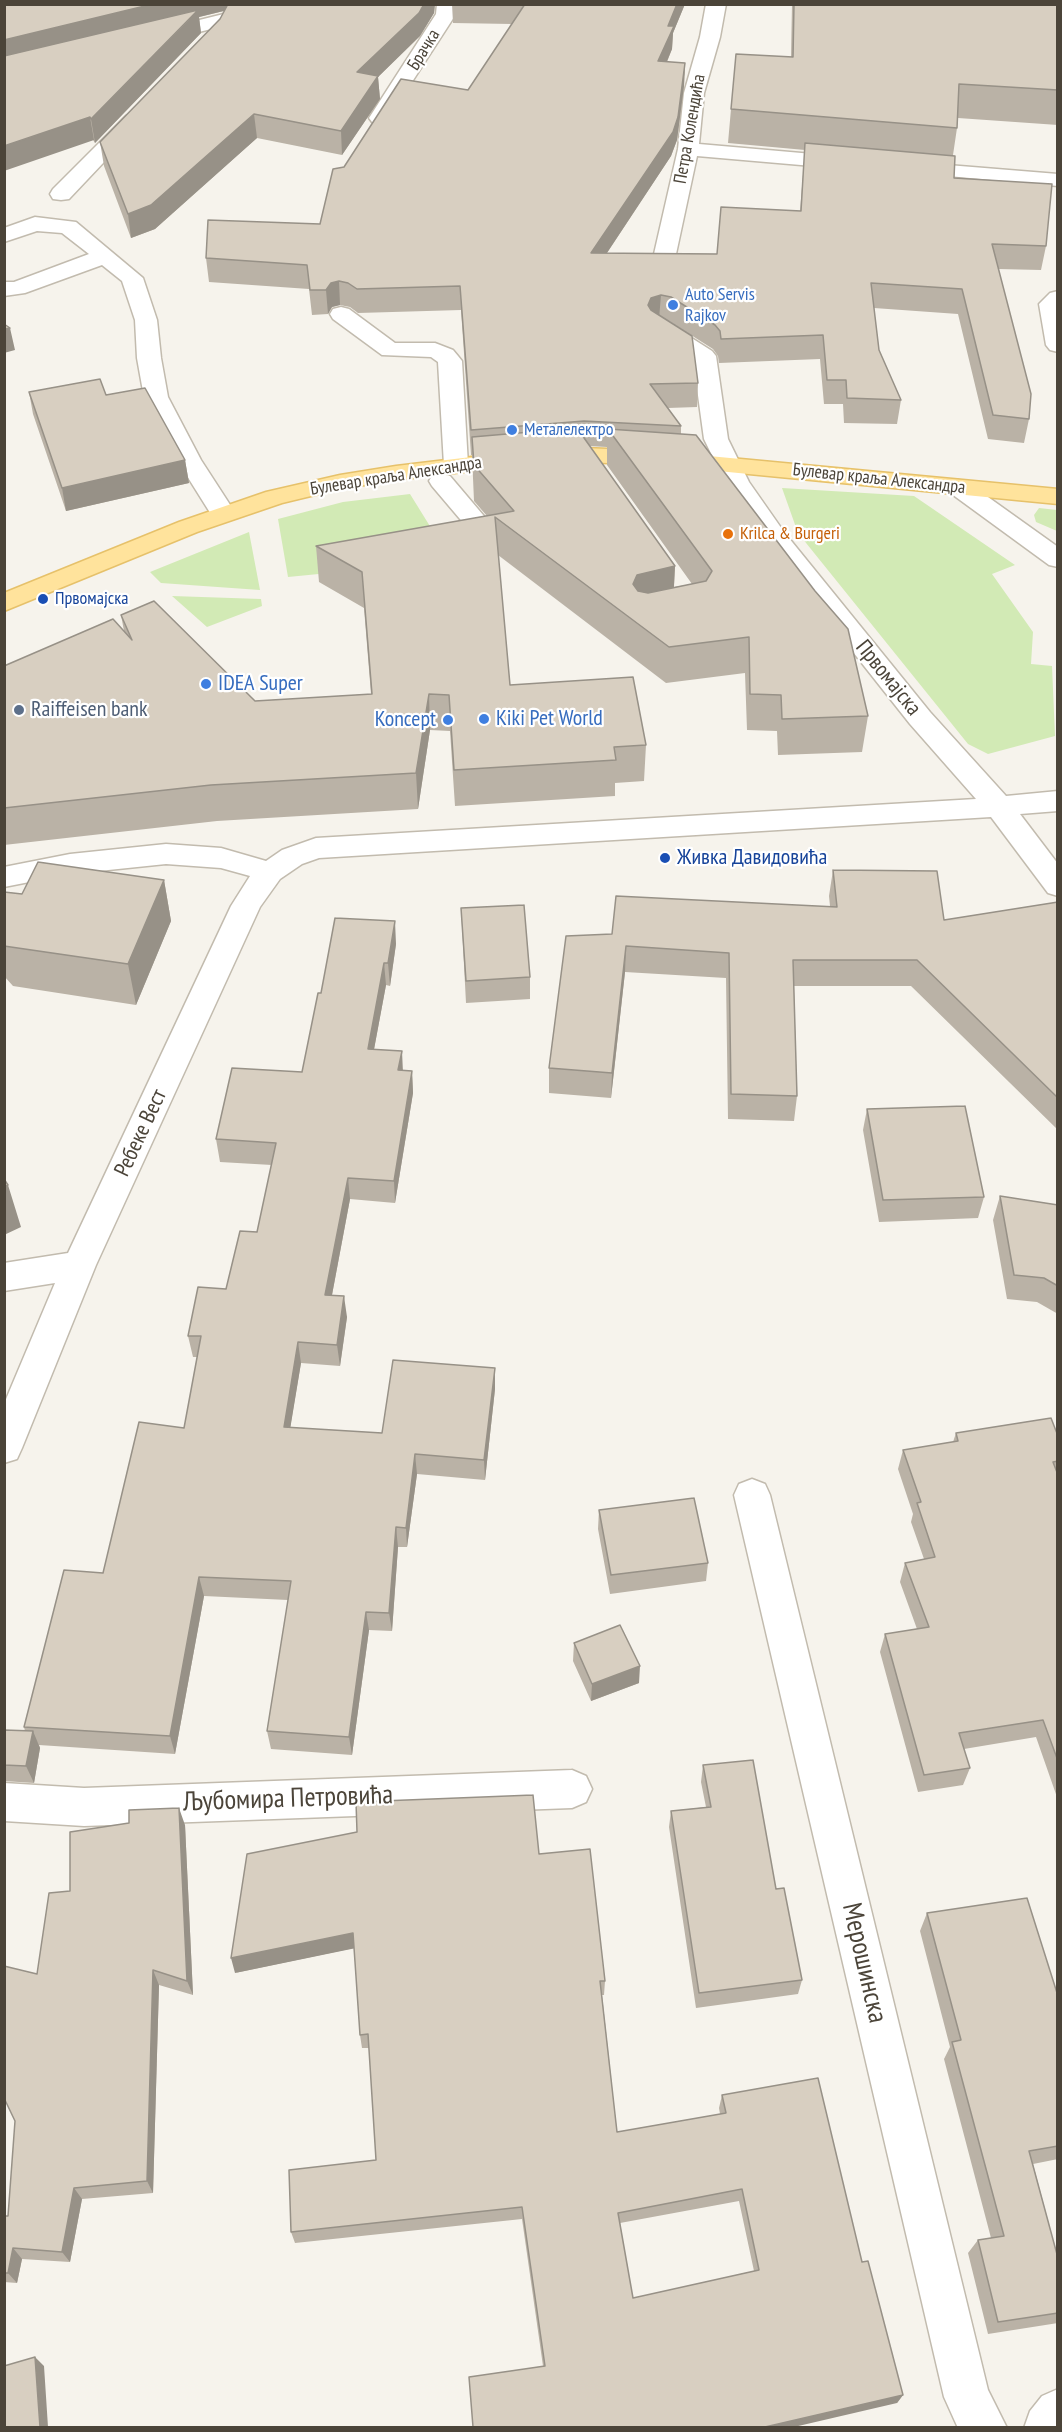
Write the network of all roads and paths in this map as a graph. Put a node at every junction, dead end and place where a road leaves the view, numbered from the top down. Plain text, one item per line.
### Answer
1 (290, 4) edge
2 (447, 4) edge
3 (716, 4) edge
4 (215, 23) junction
5 (136, 41) edge
6 (206, 45) edge
7 (149, 103) edge
8 (368, 135) edge
9 (688, 149) junction
10 (865, 164) edge
11 (887, 166) edge
12 (1058, 180) edge
13 (61, 194) dead end
14 (4, 236) edge
15 (665, 254) edge
16 (105, 256) junction
17 (4, 288) edge
18 (1058, 298) edge
19 (341, 314) dead end
20 (660, 328) edge
21 (1058, 345) edge
22 (584, 455) junction
23 (730, 464) junction
24 (448, 473) junction
25 (600, 478) edge
26 (957, 487) junction
27 (1058, 497) edge
28 (223, 514) junction
29 (491, 540) edge
30 (1058, 559) edge
31 (4, 603) edge
32 (1058, 801) edge
33 (999, 807) junction
34 (270, 872) junction
35 (4, 878) edge
36 (1058, 886) edge
37 (80, 1265) junction
38 (4, 1277) edge
39 (4, 1448) edge
40 (752, 1495) dead end
41 (572, 1789) dead end
42 (4, 1802) edge
43 (1058, 2412) edge
44 (984, 2427) edge
45 (1047, 2427) edge

1 - 4 street
2 - 8 street, Брачка
3 - 9 street, Петра Колендића
4 - 5 street
4 - 6 street
7 - 13 street
9 - 10 street
9 - 15 street, Петра Колендића
11 - 12 street
14 - 16 street
16 - 17 street
16 - 28 street
18 - 21 street
19 - 24 street
20 - 23 street, Првомајска
22 - 23 main road, Булевар краља Александра
22 - 24 main road, Булевар краља Александра
22 - 25 street
23 - 26 main road, Булевар краља Александра
23 - 33 street, Првомајска
24 - 28 main road, Булевар краља Александра
24 - 29 street
26 - 27 main road, Булевар краља Александра
26 - 30 street
28 - 31 main road, Булевар краља Александра
32 - 33 street
33 - 34 street, Ребеке Вест
33 - 36 street, Првомајска
34 - 35 street
34 - 37 street, Ребеке Вест
37 - 38 street
37 - 39 street, Ребеке Вест
40 - 44 street, Мерошинска
41 - 42 street, Љубомира Петровића
43 - 45 street

